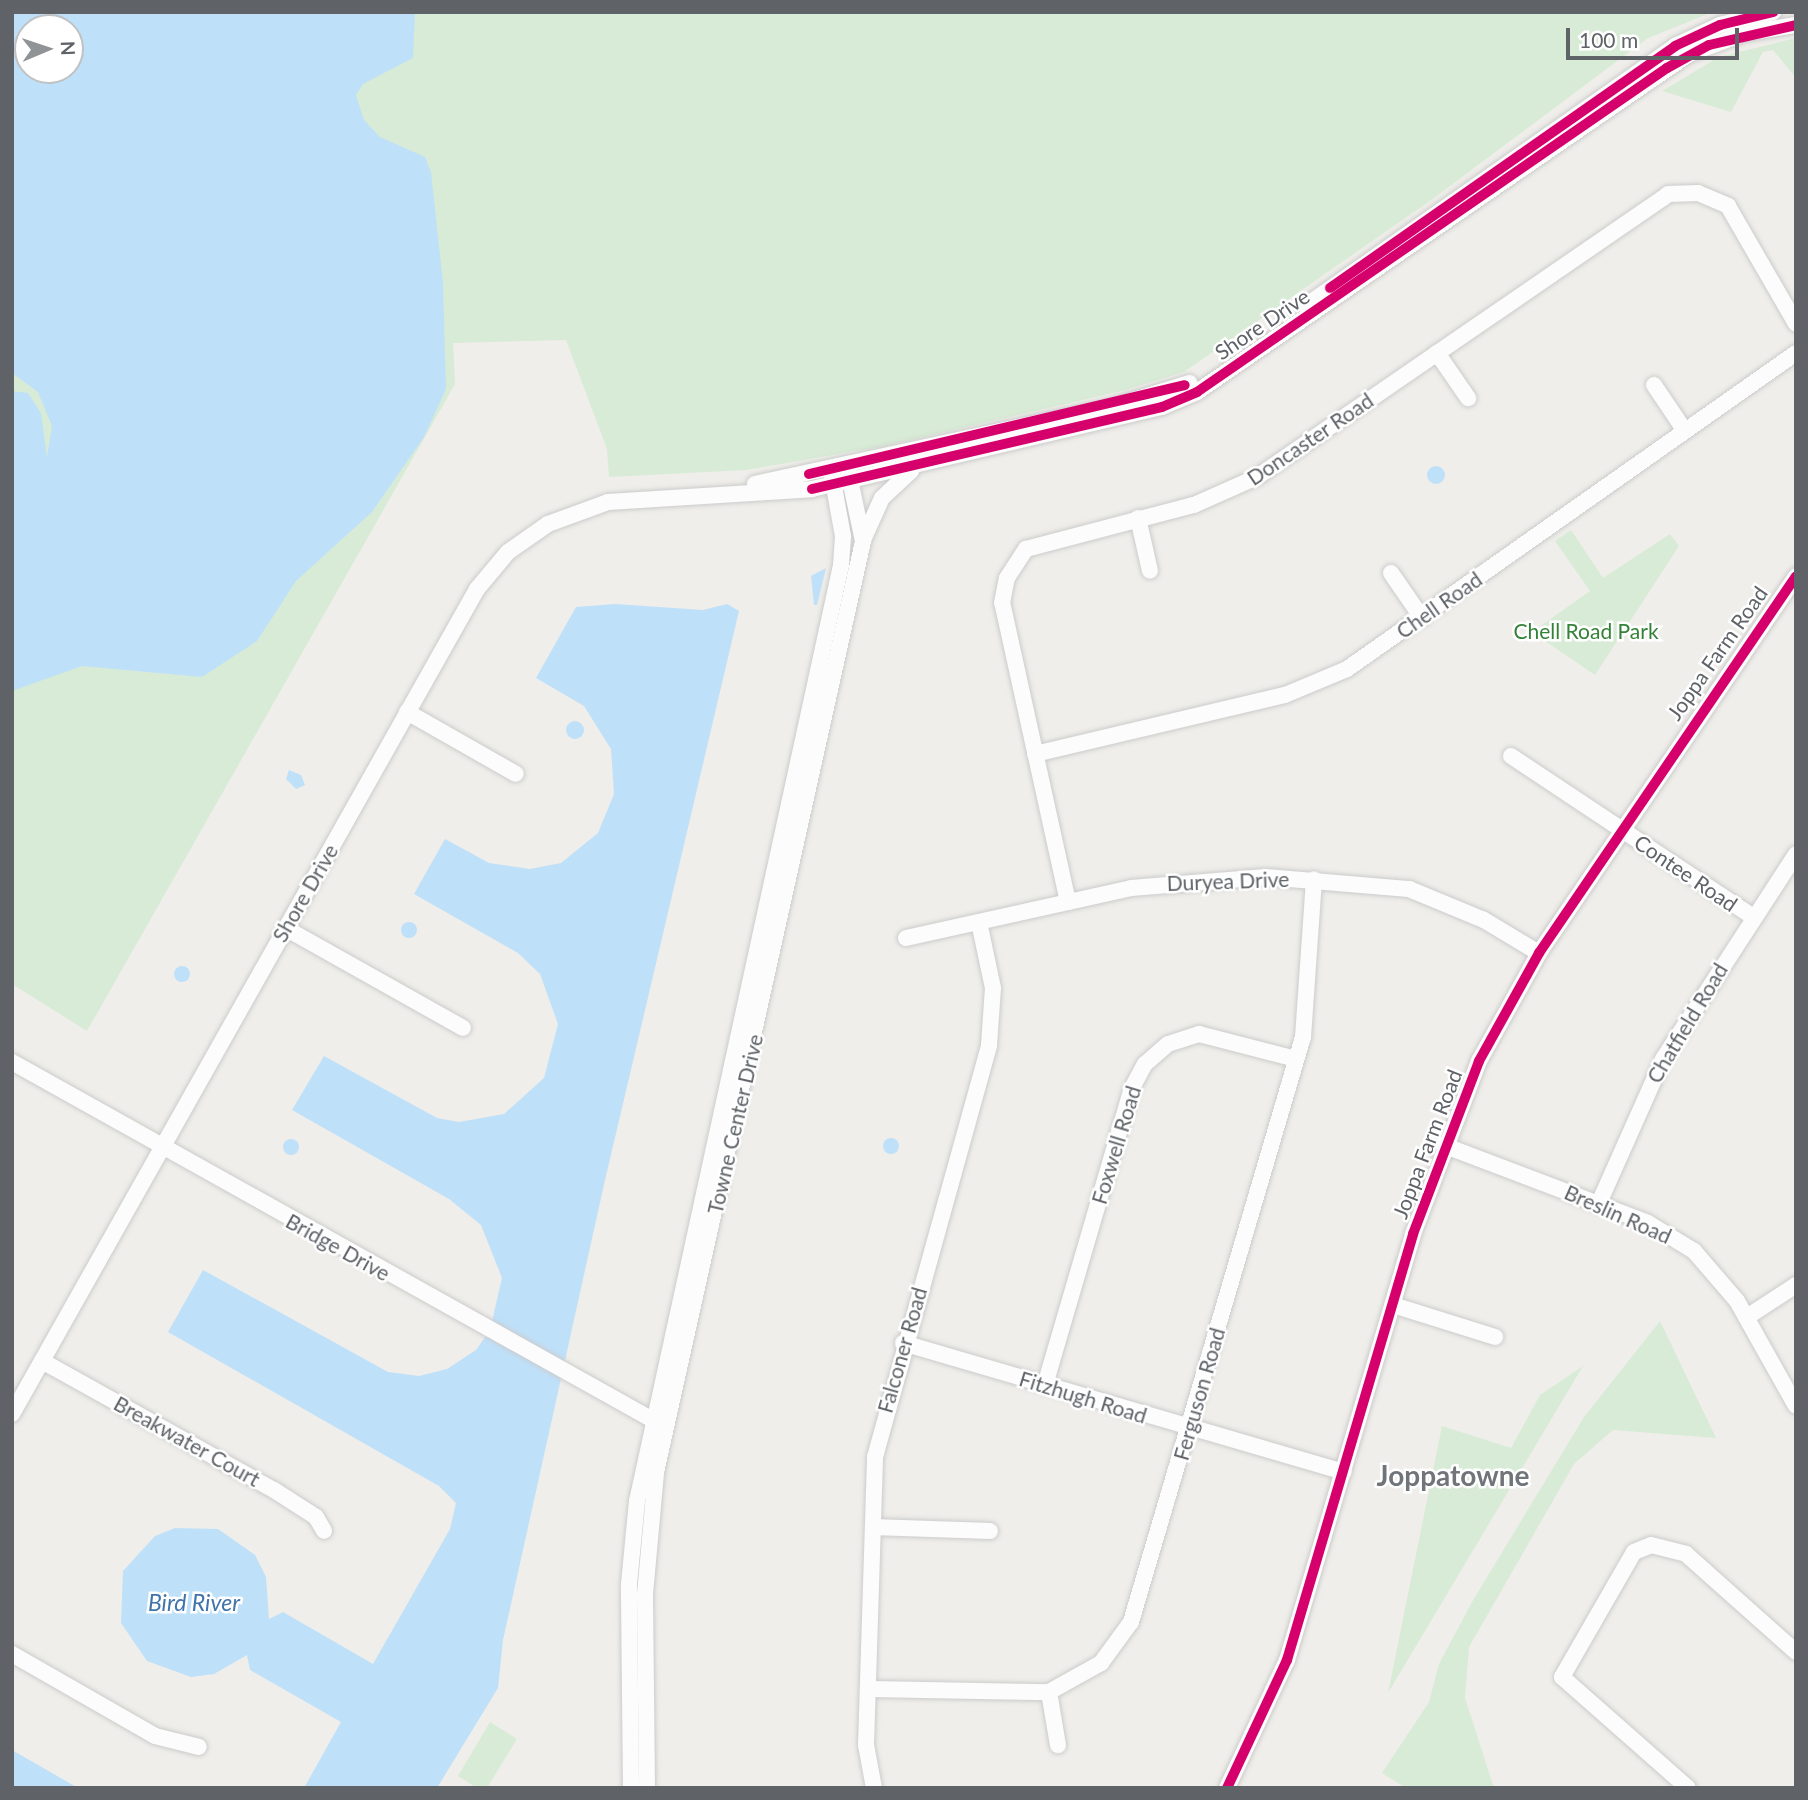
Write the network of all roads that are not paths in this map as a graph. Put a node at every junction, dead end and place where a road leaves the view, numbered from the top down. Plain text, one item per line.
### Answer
1 (1773, 12) edge
2 (1796, 25) edge
3 (1796, 324) edge
4 (1437, 353) junction
5 (1796, 353) edge
6 (1654, 385) dead end
7 (1468, 398) dead end
8 (1685, 432) junction
9 (913, 470) junction
10 (840, 475) junction
11 (1138, 518) junction
12 (863, 541) junction
13 (1150, 571) dead end
14 (1391, 573) dead end
15 (1796, 576) edge
16 (1422, 618) junction
17 (407, 712) junction
18 (1035, 754) junction
19 (1511, 756) dead end
20 (516, 774) dead end
21 (1620, 829) junction
22 (1796, 854) edge
23 (1314, 879) junction
24 (1068, 902) junction
25 (1753, 917) junction
26 (979, 922) junction
27 (285, 928) junction
28 (906, 938) dead end
29 (1539, 953) junction
30 (463, 1028) dead end
31 (1296, 1059) junction
32 (12, 1062) edge
33 (1443, 1145) junction
34 (162, 1148) junction
35 (1599, 1203) junction
36 (1796, 1285) edge
37 (1393, 1305) junction
38 (1747, 1317) junction
39 (1496, 1337) dead end
40 (904, 1343) junction
41 (42, 1361) junction
42 (1045, 1385) junction
43 (1796, 1406) edge
44 (12, 1414) edge
45 (658, 1424) junction
46 (1189, 1428) junction
47 (1344, 1472) junction
48 (873, 1527) junction
49 (324, 1531) dead end
50 (990, 1531) dead end
51 (1796, 1652) edge
52 (12, 1654) edge
53 (869, 1689) junction
54 (1049, 1692) junction
55 (1058, 1745) dead end
56 (199, 1747) dead end
57 (632, 1788) edge
58 (648, 1788) edge
59 (874, 1788) edge
60 (1227, 1788) edge
61 (1688, 1788) edge

1 - 10 street, Shore Drive
2 - 9 street, Shore Drive
3 - 4 street, Doncaster Road
4 - 7 street
4 - 11 street, Doncaster Road
5 - 8 street, Chell Road
6 - 8 street
8 - 16 street, Chell Road
9 - 10 street, Shore Drive
9 - 12 street
10 - 12 street, Towne Center Drive
10 - 17 street, Shore Drive
10 - 45 street, Towne Center Drive
11 - 13 street
11 - 18 street, Doncaster Road
12 - 45 street, Towne Center Drive
14 - 16 street
15 - 21 street, Joppa Farm Road
16 - 18 street, Chell Road
17 - 20 street
17 - 27 street, Shore Drive
18 - 24 street, Doncaster Road
19 - 21 street, Contee Road
21 - 25 street, Contee Road
21 - 29 street, Joppa Farm Road
22 - 25 street, Chatfield Road
23 - 24 street, Duryea Drive
23 - 29 street, Duryea Drive
23 - 31 street, Ferguson Road
24 - 26 street, Duryea Drive
25 - 35 street, Chatfield Road
26 - 28 street, Duryea Drive
26 - 40 street, Falconer Road
27 - 30 street
27 - 34 street, Shore Drive
29 - 33 street, Joppa Farm Road
31 - 42 street, Foxwell Road
31 - 46 street, Ferguson Road
32 - 34 street, Bridge Drive
33 - 35 street, Breslin Road
33 - 37 street, Joppa Farm Road
34 - 41 street, Shore Drive
34 - 45 street, Bridge Drive
35 - 38 street, Breslin Road
36 - 38 street
37 - 39 street
37 - 47 street, Joppa Farm Road
38 - 43 street, Breslin Road
40 - 42 street, Fitzhugh Road
40 - 48 street, Falconer Road
41 - 44 street, Shore Drive
41 - 49 street, Breakwater Court
42 - 46 street, Fitzhugh Road
45 - 57 street, Towne Center Drive
45 - 58 street, Towne Center Drive
46 - 47 street, Fitzhugh Road
46 - 54 street, Ferguson Road
47 - 60 street, Joppa Farm Road
48 - 50 street
48 - 53 street, Falconer Road
51 - 61 street
52 - 56 street
53 - 54 street
53 - 59 street, Falconer Road
54 - 55 street

